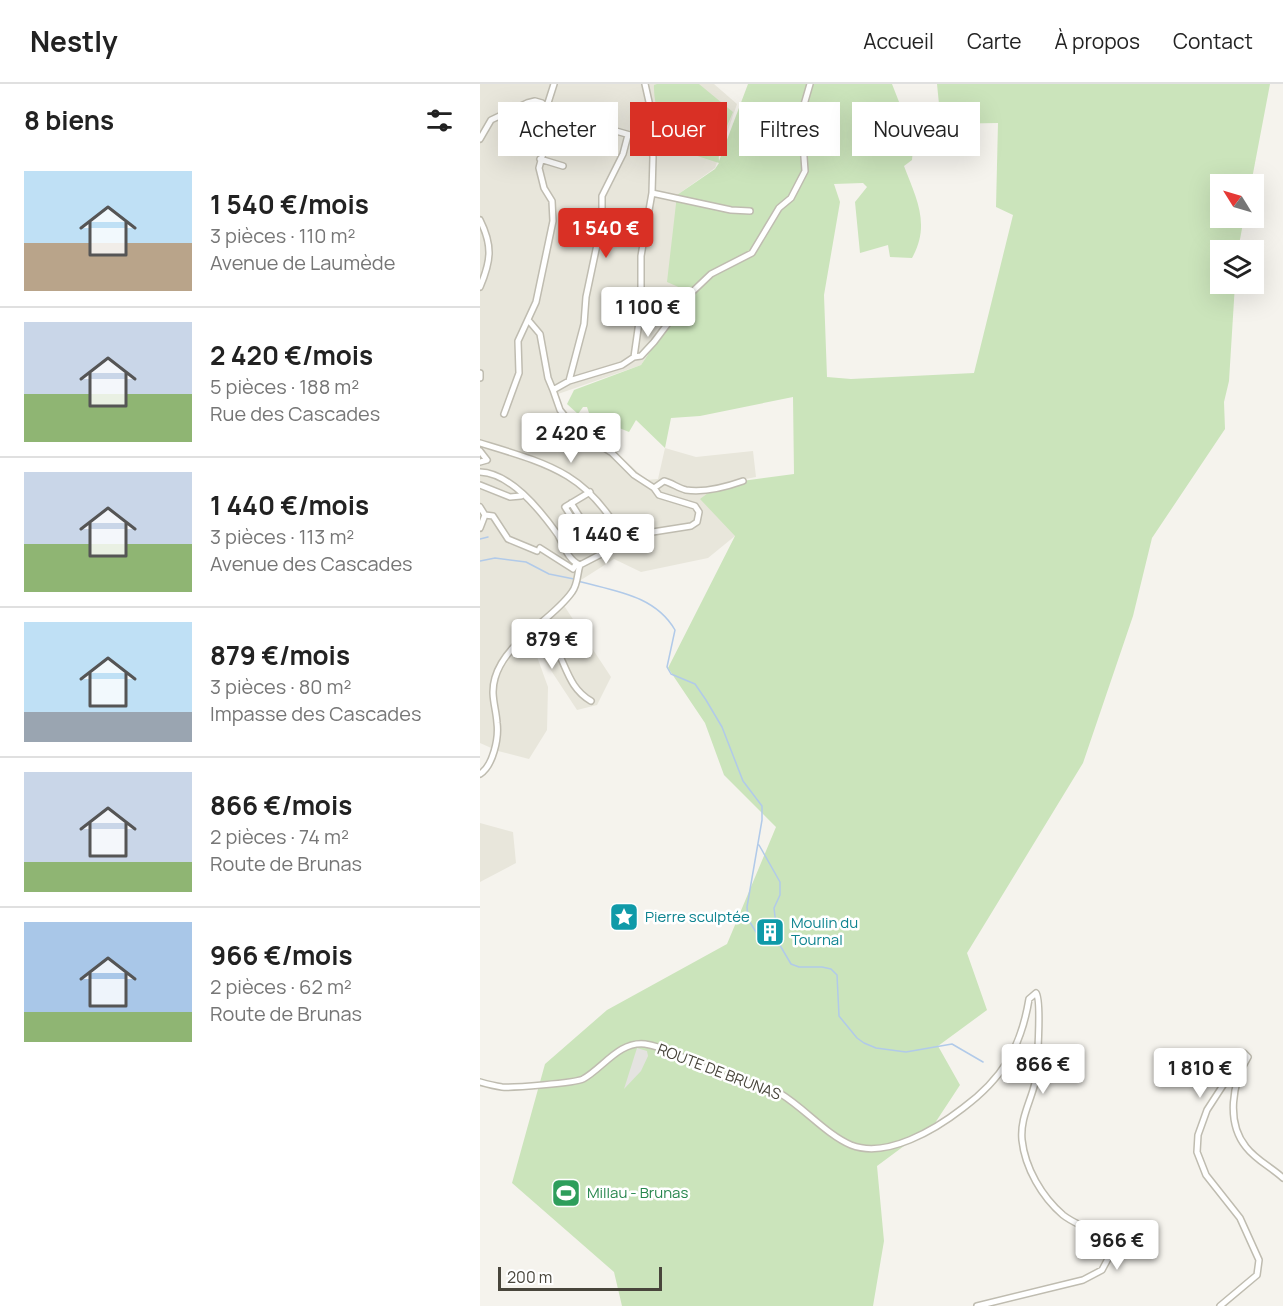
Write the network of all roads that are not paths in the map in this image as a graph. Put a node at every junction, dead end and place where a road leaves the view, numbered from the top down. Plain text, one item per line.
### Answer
1 (554, 84) edge
2 (645, 84) edge
3 (810, 84) edge
4 (550, 102) edge
5 (649, 102) edge
6 (498, 116) edge
7 (618, 132) edge
8 (628, 135) joint
9 (480, 140) edge
10 (541, 156) edge
11 (653, 156) edge
12 (540, 159) junction
13 (563, 166) dead end
14 (651, 193) junction
15 (750, 211) dead end
16 (480, 220) edge
17 (480, 287) edge
18 (529, 321) junction
19 (634, 357) junction
20 (569, 381) junction
21 (553, 390) junction
22 (504, 414) dead end
23 (480, 443) edge
24 (480, 451) edge
25 (480, 462) edge
26 (480, 472) edge
27 (743, 481) dead end
28 (480, 485) edge
29 (654, 488) junction
30 (590, 492) junction
31 (521, 496) junction
32 (571, 503) dead end
33 (480, 507) edge
34 (484, 515) junction
35 (480, 528) edge
36 (623, 539) junction
37 (578, 565) junction
38 (541, 623) junction
39 (591, 701) dead end
40 (480, 774) edge
41 (480, 1082) edge
42 (1283, 1178) edge
43 (977, 1306) edge
44 (1220, 1306) edge

1 - 4 street
2 - 5 street
3 - 19 street
6 - 9 street
7 - 8 street
8 - 20 street
10 - 12 street
11 - 14 street
12 - 13 street
12 - 18 street
14 - 15 street
14 - 19 street
16 - 17 street
18 - 21 street
18 - 22 street
19 - 20 street
20 - 21 street
21 - 29 street
23 - 30 street
24 - 25 street
26 - 31 street
27 - 29 street
28 - 31 street
29 - 36 street
30 - 32 street
30 - 36 street
31 - 37 street
33 - 34 street
34 - 35 street
34 - 37 street
36 - 37 street
37 - 38 street
38 - 39 street
38 - 40 street
41 - 43 street, ROUTE DE BRUNAS
42 - 44 street

